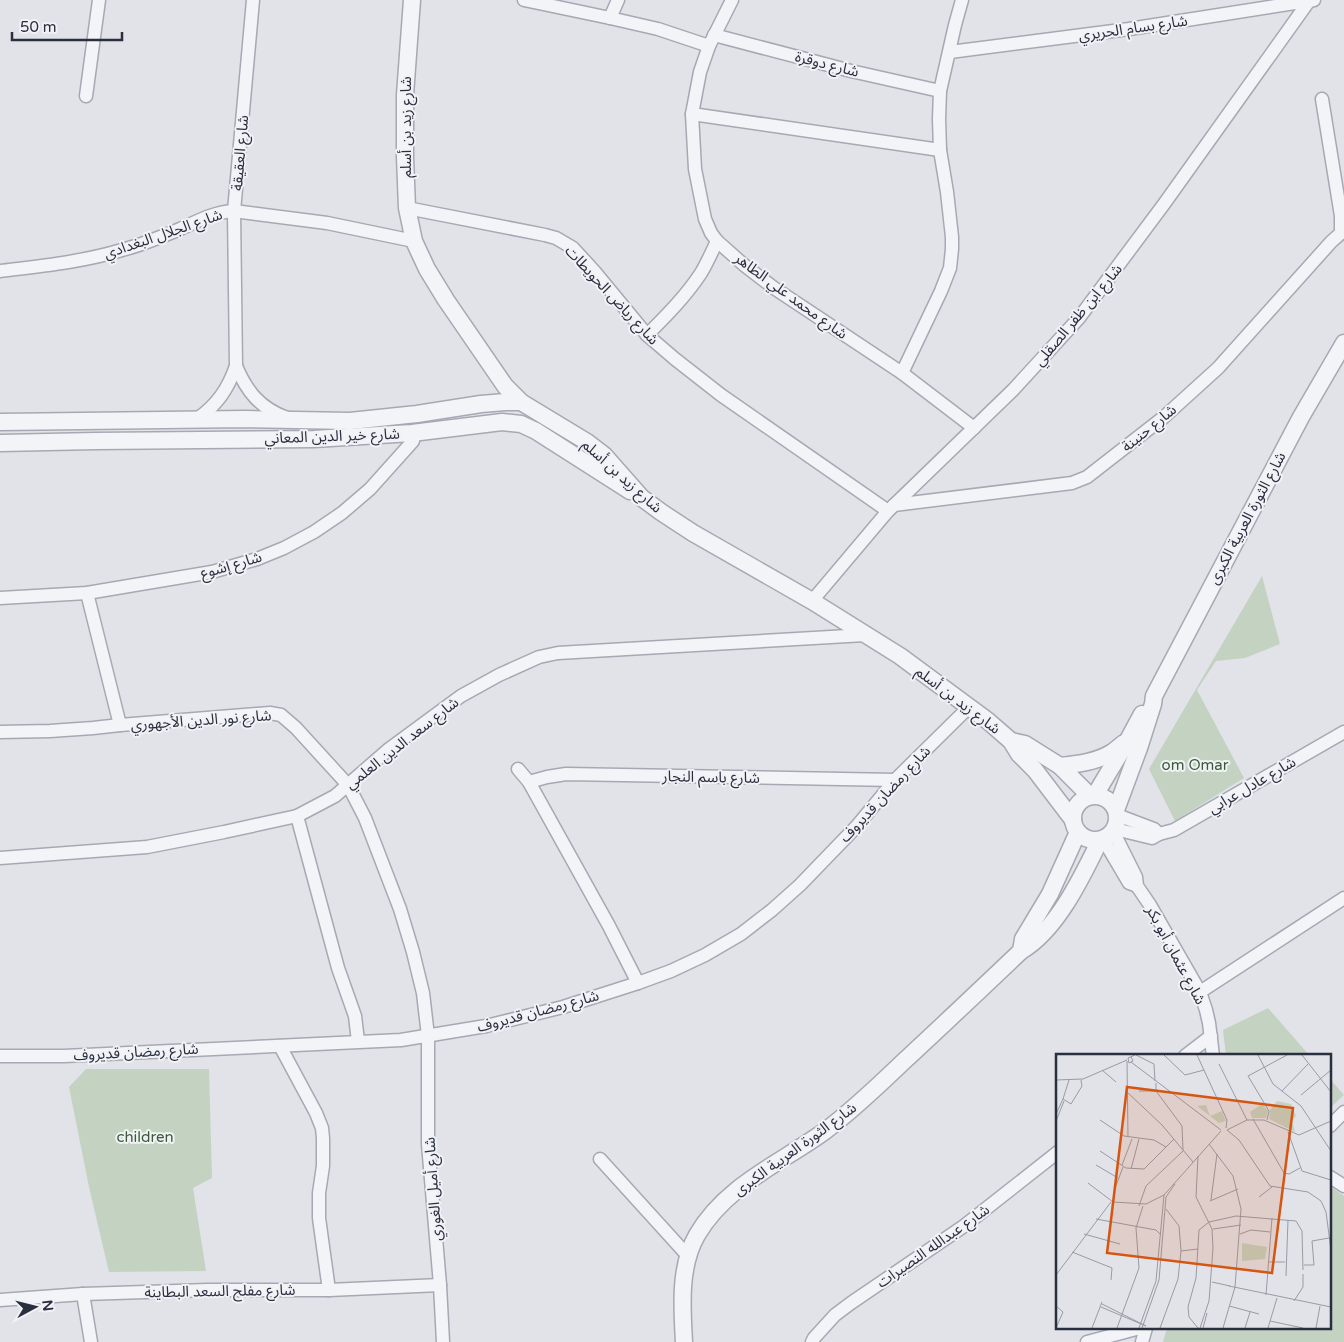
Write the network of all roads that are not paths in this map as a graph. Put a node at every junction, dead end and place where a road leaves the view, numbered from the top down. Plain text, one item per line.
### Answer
1 (99, 0) edge
2 (253, 0) edge
3 (412, 0) edge
4 (524, 0) edge
5 (618, 0) edge
6 (732, 0) edge
7 (962, 0) edge
8 (1313, 0) edge
9 (610, 18) junction
10 (712, 40) junction
11 (950, 52) junction
12 (940, 91) junction
13 (86, 96) dead end
14 (1322, 99) dead end
15 (692, 114) junction
16 (940, 150) junction
17 (407, 208) junction
18 (234, 211) junction
19 (1343, 232) edge
20 (414, 241) junction
21 (717, 241) junction
22 (0, 271) edge
23 (647, 335) junction
24 (1344, 343) edge
25 (236, 366) junction
26 (902, 373) junction
27 (521, 402) junction
28 (197, 420) junction
29 (292, 420) junction
30 (0, 422) edge
31 (974, 428) junction
32 (412, 433) junction
33 (0, 443) edge
34 (642, 498) junction
35 (891, 508) junction
36 (87, 593) junction
37 (0, 598) edge
38 (812, 600) junction
39 (865, 635) junction
40 (1154, 696) junction
41 (969, 707) junction
42 (120, 725) junction
43 (0, 732) edge
44 (1344, 732) edge
45 (1128, 740) junction
46 (1011, 741) junction
47 (1060, 766) junction
48 (518, 769) dead end
49 (895, 780) junction
50 (529, 782) junction
51 (348, 786) junction
52 (1093, 795) junction
53 (297, 816) junction
54 (1075, 826) junction
55 (1111, 827) junction
56 (0, 858) edge
57 (1344, 898) edge
58 (1020, 951) junction
59 (638, 983) junction
60 (1200, 992) junction
61 (428, 1036) junction
62 (1211, 1036) junction
63 (358, 1042) junction
64 (280, 1046) junction
65 (1188, 1054) edge
66 (1213, 1054) edge
67 (0, 1056) edge
68 (1344, 1112) edge
69 (1332, 1124) edge
70 (1056, 1154) edge
71 (600, 1159) dead end
72 (1332, 1178) edge
73 (1344, 1186) edge
74 (688, 1256) junction
75 (440, 1284) junction
76 (329, 1290) junction
77 (83, 1294) junction
78 (0, 1300) edge
79 (1131, 1330) edge
80 (91, 1342) edge
81 (442, 1342) edge
82 (684, 1342) edge
83 (812, 1342) edge
84 (1087, 1342) edge

1 - 13 street
2 - 18 street, شارع العقيقة
3 - 17 street, شارع زيد بن أسلم
4 - 9 street, شارع دوقرة
5 - 9 street
6 - 10 street, شارع محمد علي الطاهر
7 - 11 street
8 - 11 street, شارع بسام الحريري
8 - 31 street, شارع ابن ظفر الصقلي
9 - 10 street, شارع دوقرة
10 - 12 street, شارع دوقرة
10 - 15 street, شارع محمد علي الطاهر
11 - 12 street
12 - 16 street
14 - 19 street, شارع حنينة
15 - 16 street
15 - 21 street, شارع محمد علي الطاهر
16 - 26 street
17 - 20 street, شارع زيد بن أسلم
17 - 23 street, شارع رياض الحويطات
18 - 20 street, شارع الجلال البغدادي
18 - 22 street, شارع الجلال البغدادي
18 - 25 street, شارع العقيقة
19 - 35 street, شارع حنينة
20 - 27 street, شارع زيد بن أسلم
21 - 23 street
21 - 26 street, شارع محمد علي الطاهر
23 - 35 street, شارع رياض الحويطات
24 - 40 street, شارع الثورة العربية الكبرى
25 - 28 street, شارع العقيقة
25 - 29 street, شارع العقيقة
26 - 31 street, شارع محمد علي الطاهر
27 - 29 street, شارع خير الدين المعاني
27 - 34 street, شارع زيد بن أسلم
28 - 29 street, شارع خير الدين المعاني
28 - 30 street, شارع خير الدين المعاني
31 - 35 street, شارع ابن ظفر الصقلي
32 - 33 street, شارع خير الدين المعاني
32 - 34 street, شارع خير الدين المعاني
32 - 36 street, شارع إشوع
34 - 38 street, شارع زيد بن أسلم
35 - 38 street, شارع ابن ظفر الصقلي
36 - 37 street, شارع إشوع
36 - 42 street
38 - 39 street, شارع زيد بن أسلم
39 - 41 street, شارع زيد بن أسلم
39 - 51 street, شارع سعد الدين العلمي
40 - 45 street, شارع الثورة العربية الكبرى
40 - 55 street, شارع الثورة العربية الكبرى
41 - 46 street, شارع زيد بن أسلم
41 - 49 street, شارع رمضان قديروف
42 - 43 street, شارع نور الدين الأجهوري
42 - 51 street, شارع نور الدين الأجهوري
44 - 55 street, شارع عادل عرابي
45 - 47 street
45 - 52 street, شارع الثورة العربية الكبرى
46 - 47 street, شارع زيد بن أسلم
46 - 54 street, شارع زيد بن أسلم
47 - 52 street, شارع زيد بن أسلم
48 - 50 street
49 - 50 street, شارع باسم النجار
49 - 59 street, شارع رمضان قديروف
50 - 59 street
51 - 53 street, شارع سعد الدين العلمي
51 - 61 street, شارع نور الدين الأجهوري
52 - 54 street
52 - 55 street
53 - 56 street, شارع سعد الدين العلمي
53 - 63 street
54 - 55 street
54 - 58 street, شارع الثورة العربية الكبرى
55 - 58 street, شارع الثورة العربية الكبرى
55 - 60 street, شارع عثمان أبو بكر
57 - 60 street
58 - 74 street, شارع الثورة العربية الكبرى
59 - 61 street, شارع رمضان قديروف
60 - 62 street, شارع عثمان أبو بكر
61 - 63 street, شارع رمضان قديروف
61 - 75 street, شارع أميل الغوري
62 - 65 street
62 - 66 street, شارع عثمان أبو بكر
63 - 64 street, شارع رمضان قديروف
64 - 67 street, شارع رمضان قديروف
64 - 76 street
68 - 69 street
70 - 83 street, شارع عبدالله النصيرات
71 - 74 street
72 - 73 street
74 - 82 street, شارع الثورة العربية الكبرى
75 - 76 street, شارع مفلح السعد البطاينة
75 - 81 street, شارع أميل الغوري
76 - 77 street, شارع مفلح السعد البطاينة
77 - 78 street, شارع مفلح السعد البطاينة
77 - 80 street
79 - 84 street

